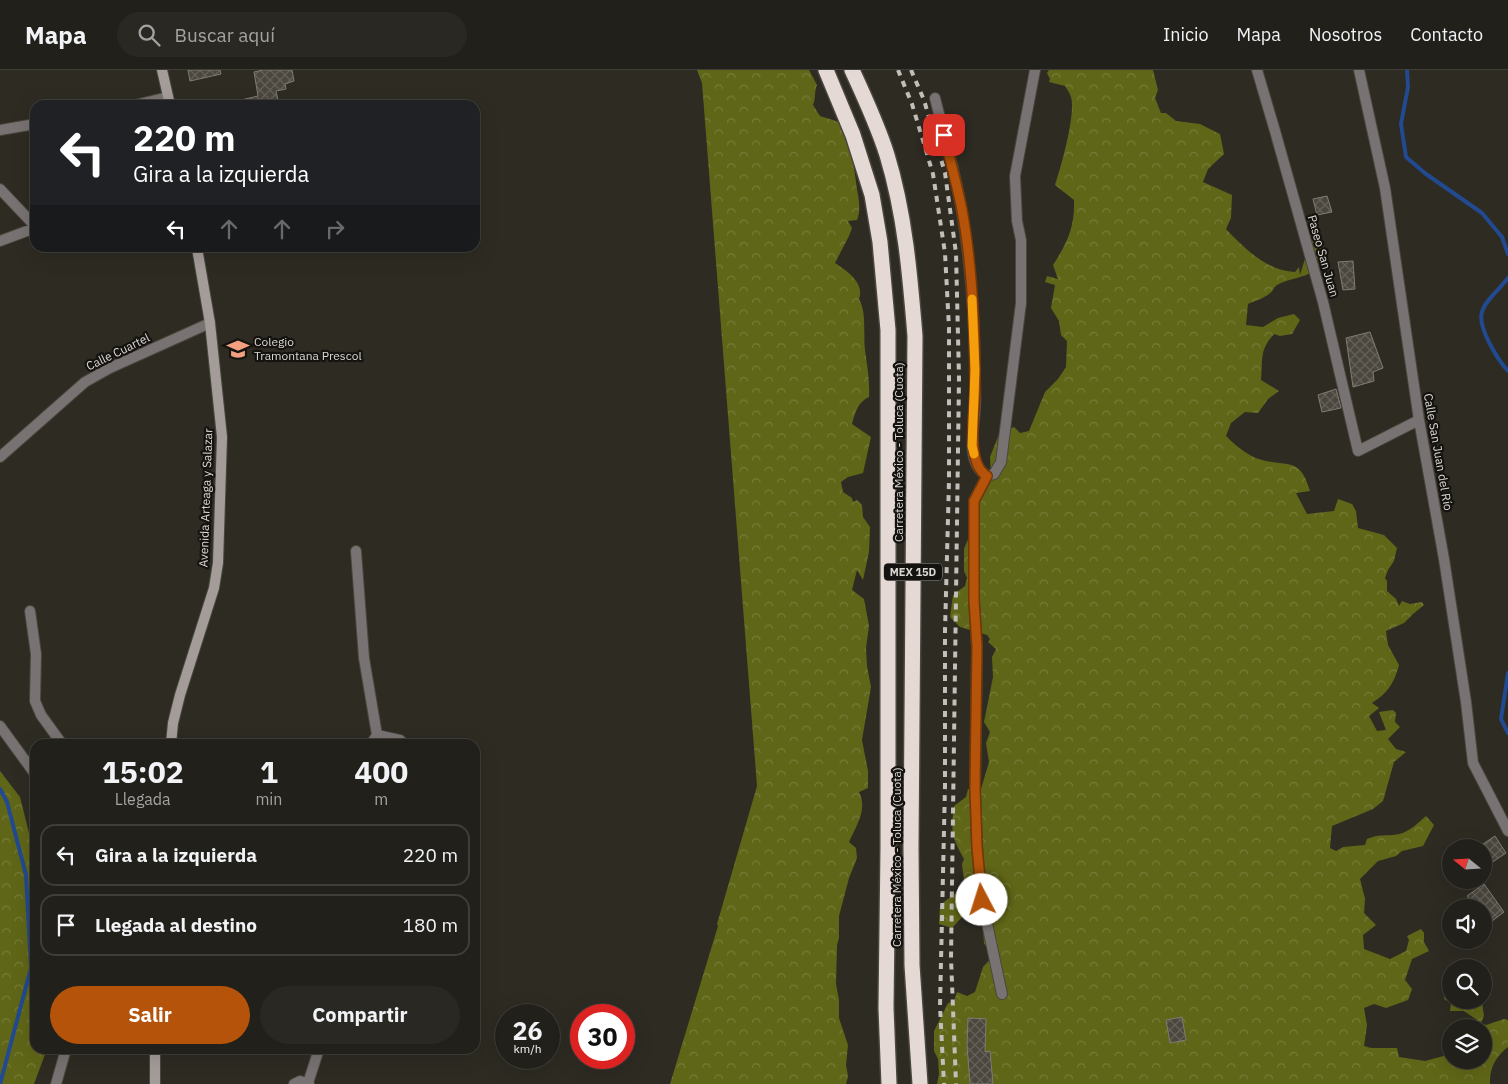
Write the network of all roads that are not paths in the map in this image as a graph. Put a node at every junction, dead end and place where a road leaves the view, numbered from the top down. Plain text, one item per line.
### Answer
1 (162, 70) edge
2 (826, 70) edge
3 (852, 70) edge
4 (1035, 70) edge
5 (1359, 70) edge
6 (1257, 71) edge
7 (935, 98) dead end
8 (169, 100) edge
9 (30, 125) edge
10 (0, 130) edge
11 (0, 188) edge
12 (30, 221) edge
13 (30, 229) edge
14 (0, 241) edge
15 (198, 252) edge
16 (210, 323) junction
17 (1419, 420) junction
18 (0, 457) edge
19 (987, 476) junction
20 (356, 551) dead end
21 (30, 611) dead end
22 (0, 726) edge
23 (59, 739) edge
24 (171, 739) edge
25 (374, 739) edge
26 (30, 767) edge
27 (1508, 831) edge
28 (1002, 994) dead end
29 (65, 1054) edge
30 (156, 1054) edge
31 (318, 1054) edge
32 (56, 1084) edge
33 (155, 1084) edge
34 (294, 1084) edge
35 (309, 1084) edge
36 (889, 1084) edge
37 (920, 1084) edge

1 - 8 street
2 - 36 highway, Carretera México - Toluca (Cuota) / MEX 15D
3 - 37 highway, Carretera México - Toluca (Cuota) / MEX 15D
4 - 19 street
5 - 17 street, Calle San Juan del Río
6 - 17 street, Paseo San Juan
7 - 19 street
9 - 10 street
11 - 12 street
13 - 14 street
15 - 16 street, Avenida Arteaga y Salazar
16 - 18 street, Calle Cuartel
16 - 24 street, Avenida Arteaga y Salazar
17 - 27 street, Calle San Juan del Río
19 - 28 street
20 - 25 street
21 - 23 street
22 - 26 street
29 - 32 street
30 - 33 street
31 - 35 street
34 - 35 street

